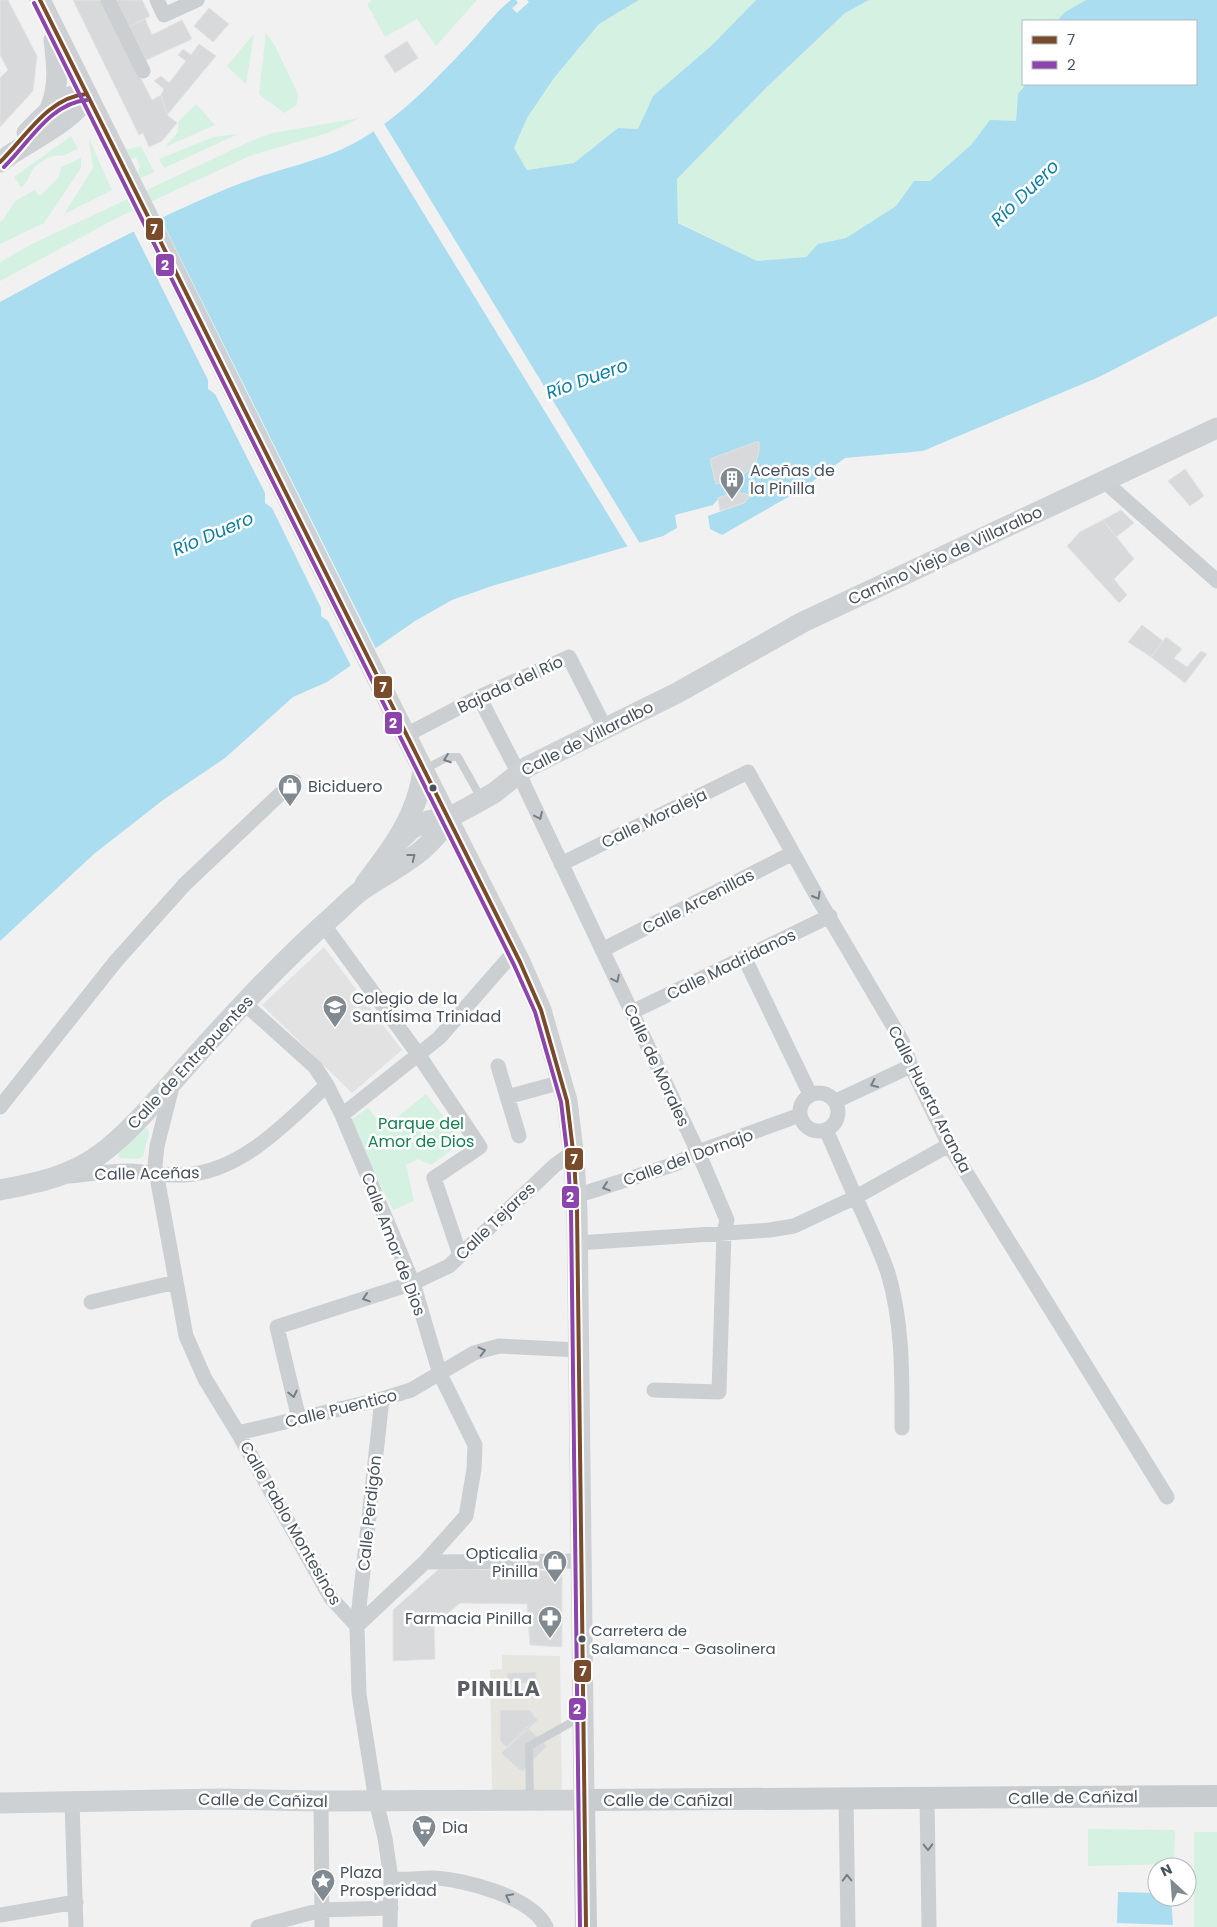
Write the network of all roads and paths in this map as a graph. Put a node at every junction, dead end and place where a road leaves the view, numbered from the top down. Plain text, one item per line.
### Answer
1 (40, 0) edge
2 (108, 0) edge
3 (157, 0) edge
4 (197, 0) edge
5 (52, 24) junction
6 (143, 71) dead end
7 (88, 94) junction
8 (54, 117) junction
9 (106, 131) junction
10 (4, 159) edge
11 (1217, 428) edge
12 (1104, 481) junction
13 (1217, 581) edge
14 (677, 693) joint
15 (479, 697) junction
16 (605, 728) junction
17 (406, 735) junction
18 (423, 770) junction
19 (518, 772) junction
20 (748, 772) joint
21 (294, 781) dead end
22 (482, 800) junction
23 (448, 818) junction
24 (396, 844) junction
25 (793, 853) junction
26 (561, 864) junction
27 (357, 894) junction
28 (830, 916) junction
29 (323, 924) junction
30 (602, 950) junction
31 (515, 952) junction
32 (744, 958) junction
33 (244, 1003) junction
34 (632, 1012) junction
35 (418, 1054) junction
36 (498, 1066) dead end
37 (911, 1066) junction
38 (174, 1080) junction
39 (562, 1082) junction
40 (327, 1085) junction
41 (810, 1094) junction
42 (507, 1097) junction
43 (836, 1102) junction
44 (0, 1107) edge
45 (342, 1115) junction
46 (800, 1116) junction
47 (826, 1130) junction
48 (519, 1136) dead end
49 (949, 1145) junction
50 (573, 1152) junction
51 (698, 1152) junction
52 (156, 1174) junction
53 (58, 1176) junction
54 (0, 1190) edge
55 (576, 1196) junction
56 (856, 1197) junction
57 (724, 1232) junction
58 (578, 1243) junction
59 (460, 1255) junction
60 (176, 1282) junction
61 (413, 1283) junction
62 (91, 1302) dead end
63 (579, 1350) junction
64 (440, 1374) junction
65 (654, 1390) dead end
66 (382, 1400) junction
67 (299, 1419) junction
68 (902, 1428) dead end
69 (238, 1433) junction
70 (1167, 1497) dead end
71 (581, 1561) junction
72 (425, 1562) junction
73 (357, 1626) junction
74 (583, 1716) junction
75 (1217, 1796) edge
76 (927, 1798) junction
77 (846, 1799) junction
78 (530, 1800) junction
79 (584, 1800) junction
80 (321, 1801) junction
81 (376, 1801) junction
82 (0, 1802) edge
83 (72, 1802) junction
84 (391, 1879) junction
85 (76, 1902) junction
86 (391, 1908) junction
87 (321, 1910) junction
88 (0, 1915) edge
89 (76, 1927) edge
90 (258, 1927) edge
91 (322, 1927) edge
92 (390, 1927) edge
93 (546, 1927) edge
94 (586, 1927) edge
95 (848, 1927) edge
96 (929, 1927) edge

1 - 5 main road
2 - 6 street
3 - 4 street
5 - 7 main road
5 - 8 main road
7 - 8 main road
7 - 9 main road
8 - 9 main road
8 - 10 main road
9 - 17 main road
11 - 12 main road, Camino Viejo de Villaralbo
12 - 13 street
12 - 14 main road, Camino Viejo de Villaralbo
14 - 16 main road, Calle de Villaralbo
15 - 16 street, Bajada del Río
15 - 17 street, Bajada del Río
15 - 19 street, Calle de Morales
16 - 19 main road, Calle de Villaralbo
17 - 18 main road
22 -> 18 lane
18 - 23 main road
18 - 24 main road, Calle de Entrepuentes
19 - 22 main road, Calle de Villaralbo
19 -> 26 street, Calle de Morales
20 - 25 street, Calle Huerta Aranda
20 - 26 street, Calle Moraleja
21 - 44 street
22 - 23 main road, Calle de Villaralbo
23 - 24 main road, Calle de Entrepuentes
27 -> 23 main road, Calle de Entrepuentes
23 - 31 main road
24 - 27 main road, Calle de Entrepuentes
25 -> 28 street, Calle Huerta Aranda
25 - 30 street, Calle Arcenillas
26 - 30 street, Calle de Morales
27 - 29 main road, Calle de Entrepuentes
28 - 32 street, Calle Madridanos
28 - 37 street, Calle Huerta Aranda
29 - 33 main road, Calle de Entrepuentes
29 - 35 street
30 -> 34 street, Calle de Morales
31 - 35 street
31 - 39 main road
32 - 34 street, Calle Madridanos
32 - 41 street
33 - 38 main road, Calle de Entrepuentes
33 - 40 street, Calle Amor de Dios
34 - 51 street, Calle de Morales
35 - 45 street
35 - 59 street
36 - 42 street
37 -> 43 street
37 - 49 street, Calle Huerta Aranda
38 - 52 street, Calle Pablo Montesinos
38 - 53 main road, Calle de Entrepuentes
39 - 42 street
39 - 50 main road
40 - 45 street, Calle Amor de Dios
40 - 52 street, Calle Aceñas
41 - 43 street
41 - 46 street
42 - 48 street
43 - 47 street
45 - 61 street, Calle Amor de Dios
46 - 47 street
46 - 51 street, Calle del Dornajo
47 - 56 street
49 - 56 street
49 - 70 street, Calle Huerta Aranda
50 - 55 main road
50 - 59 street, Calle Tejares
51 -> 55 street, Calle del Dornajo
51 - 57 street, Calle de Morales
52 - 53 street, Calle Aceñas
52 - 60 street, Calle Pablo Montesinos
53 - 54 main road, Calle de Entrepuentes
55 - 58 main road
56 - 57 street
56 - 68 street
57 - 58 street
57 - 65 street, Calle de Morales
58 - 63 main road
59 - 61 street, Calle Tejares
60 - 62 street
60 - 69 street, Calle Pablo Montesinos
61 - 64 street, Calle Amor de Dios
61 -> 67 street, Calle Tejares
64 -> 63 street, Calle Puentico
63 - 71 main road
64 - 66 street, Calle Puentico
64 - 72 street, Calle Amor de Dios
66 - 67 street, Calle Puentico
66 - 73 street, Calle Perdigón
67 - 69 street, Calle Puentico
69 - 73 street, Calle Pablo Montesinos
71 - 72 street
71 - 74 main road
72 - 73 street, Calle Amor de Dios
73 - 81 street
74 - 78 lane
74 - 79 main road
75 - 76 main road, Calle de Cañizal
76 - 77 main road, Calle de Cañizal
76 -> 96 street
77 - 79 main road, Calle de Cañizal
95 -> 77 street
78 - 79 main road, Calle de Cañizal
78 - 81 main road, Calle de Cañizal
79 - 94 main road
80 - 81 main road, Calle de Cañizal
80 - 83 main road, Calle de Cañizal
80 - 87 street
81 - 84 street
82 - 83 main road, Calle de Cañizal
83 - 85 street
84 - 86 street
93 -> 84 street
85 - 88 street
85 - 89 street
86 - 87 street
86 - 92 street
87 - 90 street
87 - 91 street

